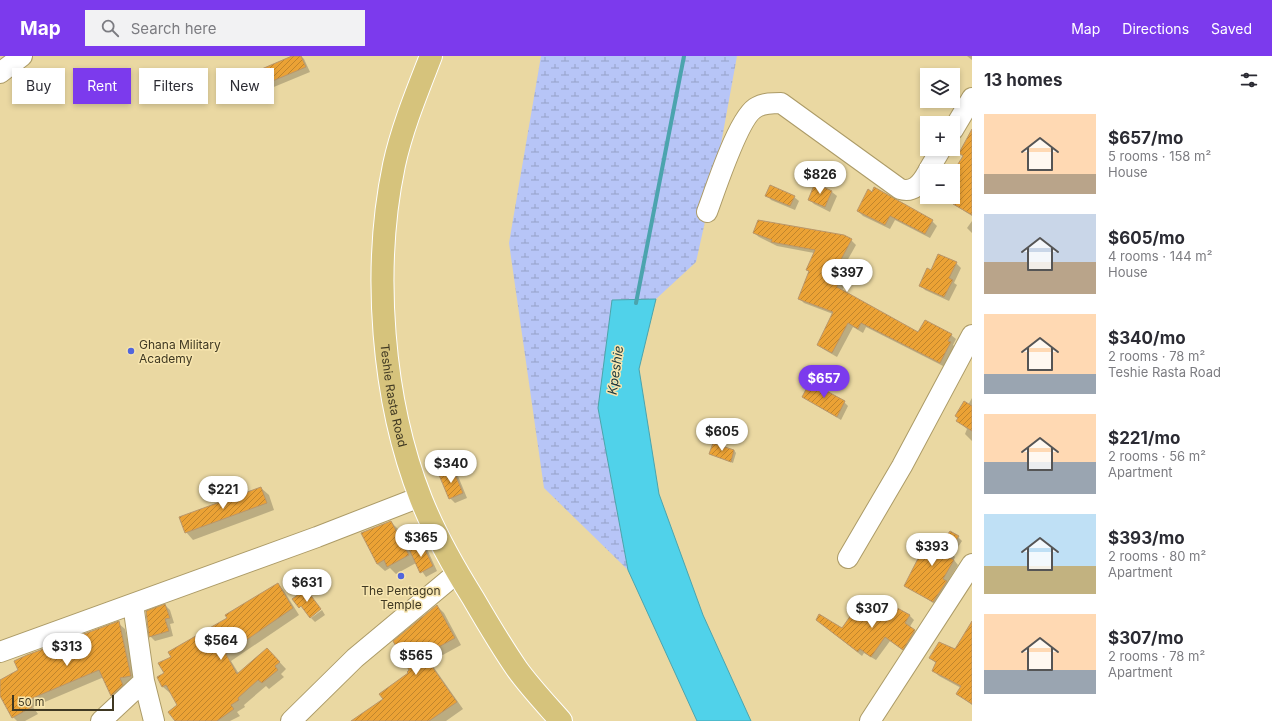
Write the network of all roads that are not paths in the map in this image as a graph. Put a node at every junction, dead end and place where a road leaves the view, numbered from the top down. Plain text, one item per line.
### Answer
1 (22, 56) edge
2 (431, 56) edge
3 (0, 73) edge
4 (972, 98) edge
5 (960, 118) edge
6 (920, 184) edge
7 (707, 212) dead end
8 (972, 335) edge
9 (420, 497) junction
10 (848, 558) dead end
11 (972, 564) edge
12 (457, 573) junction
13 (133, 604) junction
14 (0, 652) edge
15 (144, 681) junction
16 (101, 721) edge
17 (154, 721) edge
18 (291, 721) edge
19 (561, 721) edge
20 (870, 721) edge

1 - 3 street
2 - 9 main road, Teshie Rasta Road
4 - 5 street
6 - 7 street
8 - 10 street
9 - 12 main road, Teshie Rasta Road
9 - 13 street
11 - 20 street
12 - 18 street
12 - 19 main road, Teshie Rasta Road
13 - 14 street
13 - 15 street
15 - 16 street
15 - 17 street

